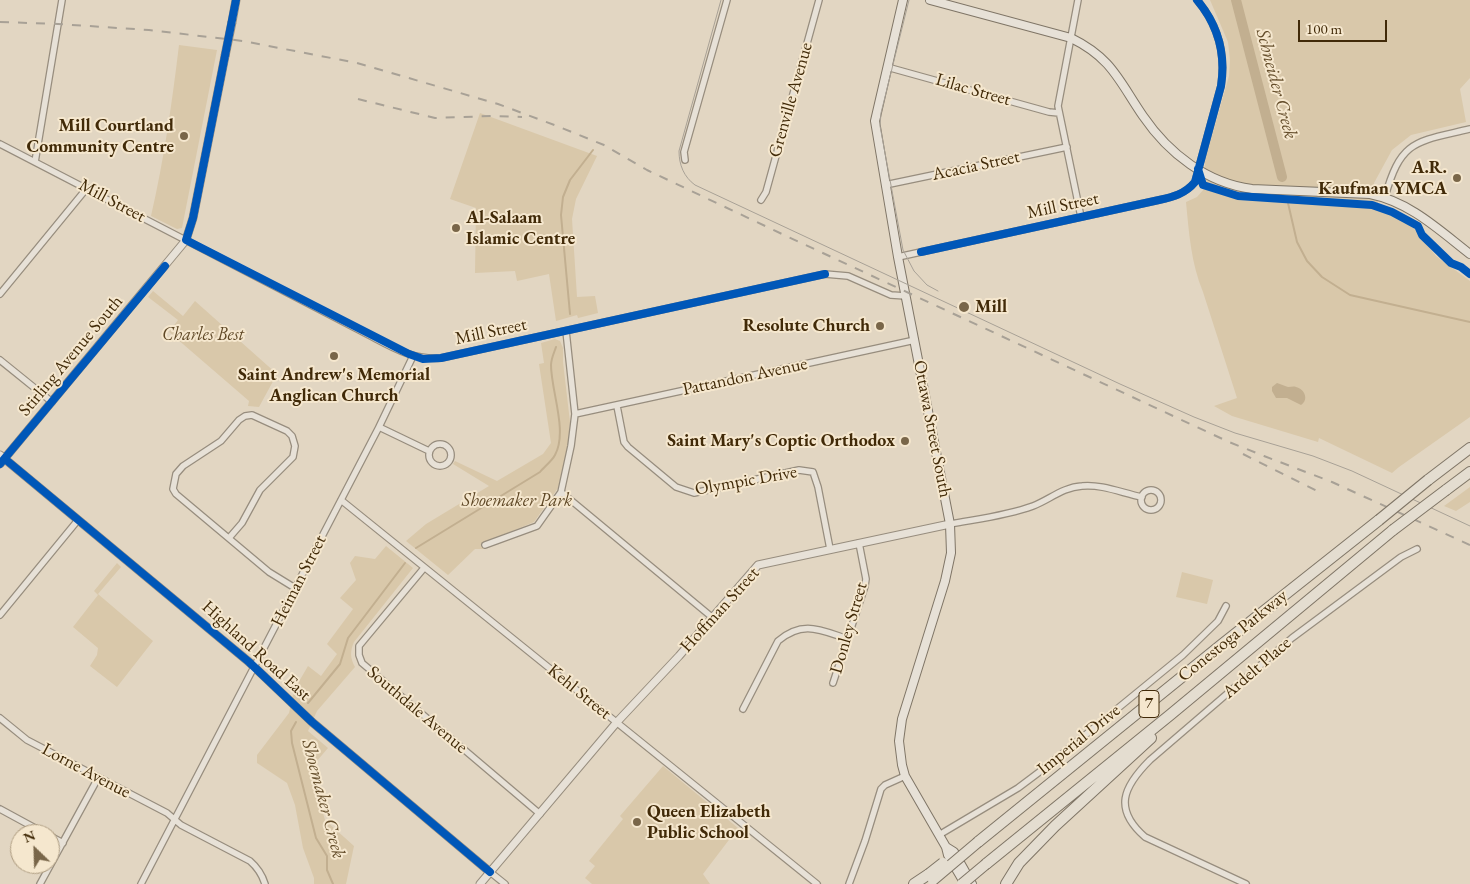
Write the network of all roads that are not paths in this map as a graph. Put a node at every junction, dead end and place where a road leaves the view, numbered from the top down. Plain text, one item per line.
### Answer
1 (62, 0) edge
2 (236, 0) edge
3 (727, 0) edge
4 (819, 0) edge
5 (903, 0) edge
6 (930, 0) edge
7 (1078, 0) edge
8 (1197, 0) edge
9 (1072, 38) junction
10 (887, 66) junction
11 (1059, 113) junction
12 (1470, 129) edge
13 (0, 144) edge
14 (1067, 146) junction
15 (685, 160) dead end
16 (35, 162) junction
17 (1198, 170) junction
18 (885, 185) junction
19 (87, 188) junction
20 (1385, 197) junction
21 (761, 200) dead end
22 (1081, 217) junction
23 (186, 240) junction
24 (1470, 254) edge
25 (898, 257) junction
26 (0, 294) edge
27 (906, 296) junction
28 (566, 331) junction
29 (915, 340) junction
30 (413, 356) junction
31 (0, 360) edge
32 (52, 402) junction
33 (617, 406) junction
34 (575, 414) junction
35 (379, 427) junction
36 (1470, 448) edge
37 (429, 451) junction
38 (2, 459) edge
39 (1470, 472) edge
40 (561, 492) junction
41 (1142, 497) dead end
42 (341, 500) junction
43 (78, 520) junction
44 (950, 524) junction
45 (229, 538) junction
46 (859, 543) junction
47 (485, 545) dead end
48 (830, 549) junction
49 (1417, 549) dead end
50 (424, 568) junction
51 (295, 588) junction
52 (1226, 606) dead end
53 (0, 614) edge
54 (713, 618) junction
55 (848, 639) junction
56 (254, 666) junction
57 (833, 683) dead end
58 (743, 709) dead end
59 (1170, 715) junction
60 (0, 718) edge
61 (617, 722) junction
62 (905, 776) junction
63 (98, 778) junction
64 (0, 809) edge
65 (540, 814) junction
66 (175, 819) junction
67 (28, 824) edge
68 (939, 835) junction
69 (60, 841) edge
70 (63, 843) junction
71 (946, 847) junction
72 (490, 872) junction
73 (930, 879) edge
74 (40, 884) edge
75 (141, 884) edge
76 (265, 884) edge
77 (480, 884) edge
78 (505, 884) edge
79 (817, 884) edge
80 (849, 884) edge
81 (914, 884) edge
82 (963, 884) edge
83 (972, 884) edge
84 (1006, 884) edge
85 (1246, 884) edge

1 - 16 street
2 - 23 street, Stirling Avenue South, bridge
3 - 15 street
4 - 21 street, Grenville Avenue
5 - 10 main road, Ottawa Street South
6 - 9 main road
7 - 9 street
8 - 17 street, Mill Street
9 - 11 street
9 - 17 main road
10 - 11 street, Lilac Street
10 - 18 main road, Ottawa Street South
11 - 14 street
12 - 20 street
13 - 16 street, Mill Street
14 - 18 street, Acacia Street
14 - 22 street
16 - 19 street, Mill Street
17 - 20 main road
17 - 22 street, Mill Street
18 - 25 main road, Ottawa Street South
19 - 23 street, Mill Street
19 - 26 street
20 - 24 main road
22 - 25 street, Mill Street
23 - 30 street, Mill Street
23 - 32 street, Stirling Avenue South
25 - 27 main road, Ottawa Street South
27 - 28 street, Mill Street
27 - 29 main road, Ottawa Street South
28 - 30 street, Mill Street
28 - 34 street
29 - 33 street, Pattandon Avenue
29 - 44 main road, Ottawa Street South
30 - 35 street, Heiman Street
31 - 32 street
32 - 38 street, Stirling Avenue South
33 - 34 street, Pattandon Avenue
33 - 48 street, Olympic Drive
34 - 40 street
35 - 37 street
35 - 42 street, Heiman Street
36 - 73 highway, Conestoga Parkway / 7, bridge
37 - 37 street
38 - 43 street, Highland Road East
39 - 59 highway, Conestoga Parkway / 7, bridge
40 - 47 street
40 - 54 street
41 - 44 street, Hoffman Street
42 - 50 street, Kehl Street
42 - 51 street, Heiman Street
43 - 53 street
43 - 56 street, Highland Road East
44 - 46 street, Hoffman Street
44 - 62 main road, Ottawa Street South
45 - 45 street
45 - 51 street
46 - 48 street, Hoffman Street
46 - 55 street, Donley Street
48 - 54 street, Hoffman Street
49 - 85 street, Ardelt Place
50 - 61 street, Kehl Street
50 - 65 street, Southdale Avenue
51 - 56 street, Heiman Street
52 - 68 street, Imperial Drive
54 - 61 street, Hoffman Street
55 - 57 street, Donley Street
55 - 58 street
56 - 66 street, Heiman Street
56 - 72 street, Highland Road East
59 - 82 highway, Conestoga Parkway / 7, bridge
59 - 84 highway
60 - 63 street, Lorne Avenue
61 - 65 street, Hoffman Street
61 - 79 street, Kehl Street
62 - 68 main road, Ottawa Street South
62 - 80 street
63 - 66 street, Lorne Avenue
63 - 70 street
64 - 67 street
65 - 72 street, Hoffman Street
66 - 75 street, Heiman Street
66 - 76 street, Lorne Avenue
68 - 71 main road, Ottawa Street South
69 - 70 street
70 - 74 street
71 - 82 main road, Ottawa Street South
71 - 83 main road, Ottawa Street South
72 - 77 street, Hoffman Street
72 - 78 street, Highland Road East
73 - 81 highway, Conestoga Parkway

